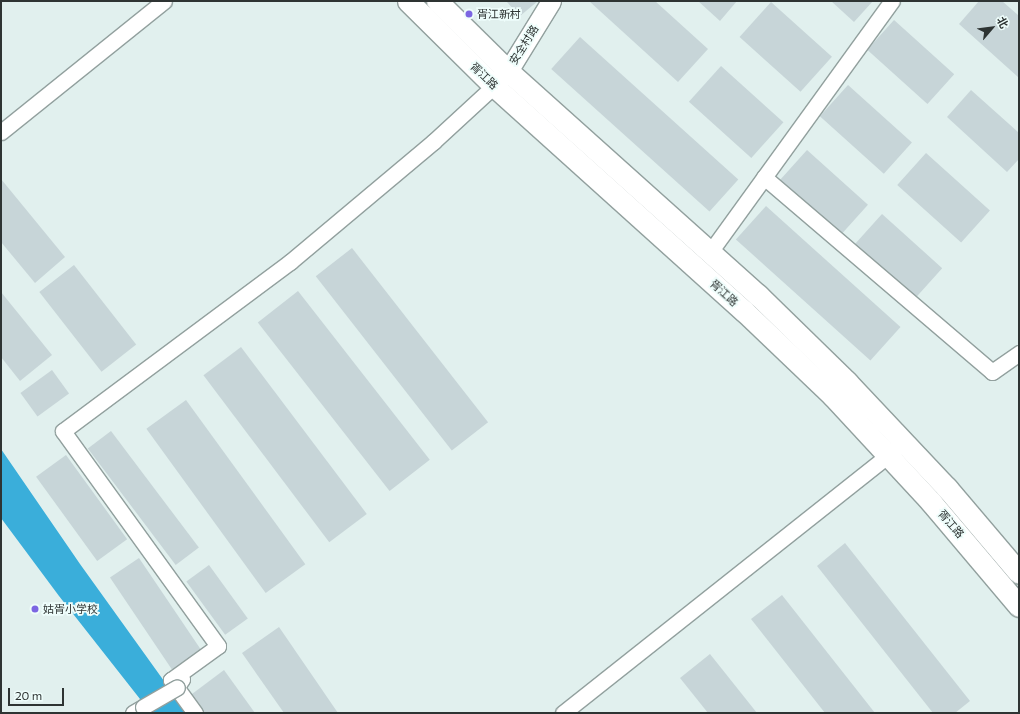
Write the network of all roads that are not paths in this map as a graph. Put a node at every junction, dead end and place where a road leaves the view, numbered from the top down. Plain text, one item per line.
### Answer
1 (164, 1) edge
2 (408, 1) edge
3 (437, 1) edge
4 (551, 1) edge
5 (892, 1) edge
6 (508, 71) junction
7 (494, 86) junction
8 (1, 132) edge
9 (764, 177) junction
10 (710, 252) junction
11 (1019, 353) edge
12 (905, 442) junction
13 (889, 456) junction
14 (1019, 573) edge
15 (1019, 606) edge
16 (174, 684) junction
17 (138, 710) edge
18 (195, 713) edge
19 (563, 713) edge

1 - 8 street
2 - 7 main road, 胥江路
3 - 6 main road, 胥江路
4 - 6 street, 安全村路
5 - 9 street
6 - 7 street, 安全村路
6 - 10 main road, 胥江路
7 - 13 main road, 胥江路
7 - 16 street
9 - 10 street
9 - 11 street
10 - 12 main road, 胥江路
12 - 13 street
12 - 14 main road, 胥江路
13 - 15 main road, 胥江路
13 - 19 street
16 - 17 street, bridge
16 - 18 street

